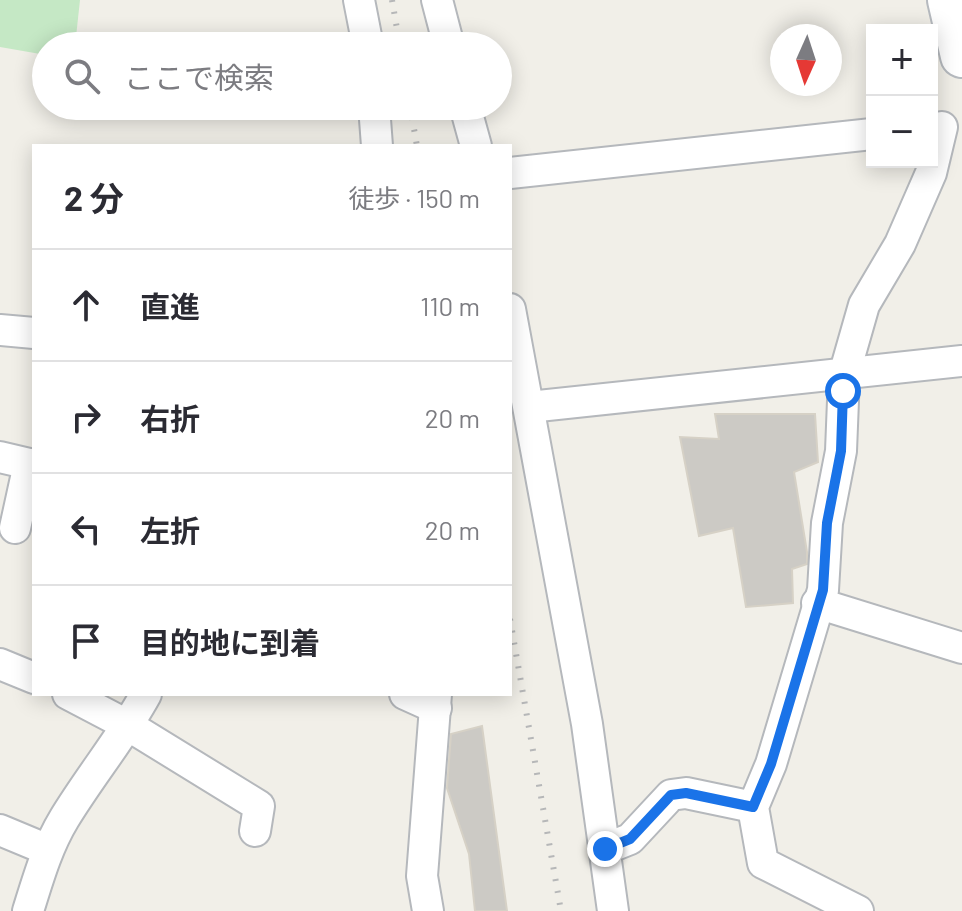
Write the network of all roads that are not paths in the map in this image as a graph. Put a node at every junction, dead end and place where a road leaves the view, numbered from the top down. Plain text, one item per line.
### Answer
1 (359, 0) edge
2 (437, 0) edge
3 (949, 0) edge
4 (365, 32) edge
5 (445, 32) edge
6 (962, 56) edge
7 (375, 120) edge
8 (469, 120) edge
9 (945, 126) edge
10 (866, 135) edge
11 (377, 144) edge
12 (475, 144) edge
13 (512, 173) edge
14 (512, 319) edge
15 (0, 330) edge
16 (32, 333) edge
17 (962, 361) edge
18 (844, 375) junction
19 (529, 407) junction
20 (21, 462) edge
21 (15, 528) dead end
22 (817, 603) junction
23 (962, 648) edge
24 (0, 664) edge
25 (32, 677) edge
26 (72, 696) edge
27 (145, 696) edge
28 (414, 696) edge
29 (436, 701) edge
30 (129, 726) junction
31 (753, 807) junction
32 (0, 830) edge
33 (255, 831) dead end
34 (605, 849) junction
35 (48, 850) junction
36 (28, 911) edge
37 (428, 911) edge
38 (613, 911) edge
39 (858, 911) edge

1 - 4 street
2 - 5 street
3 - 6 main road
7 - 11 street
8 - 12 street
9 - 18 street
10 - 13 street
14 - 19 street
15 - 16 street
17 - 18 street
18 - 19 street
18 - 22 street
19 - 34 street
20 - 21 street
22 - 23 street
22 - 31 street
24 - 25 street
26 - 30 street
27 - 30 street
28 - 29 street
29 - 37 street
30 - 33 street
30 - 35 street
31 - 34 street
31 - 39 street
32 - 35 street
34 - 38 street
35 - 36 street

